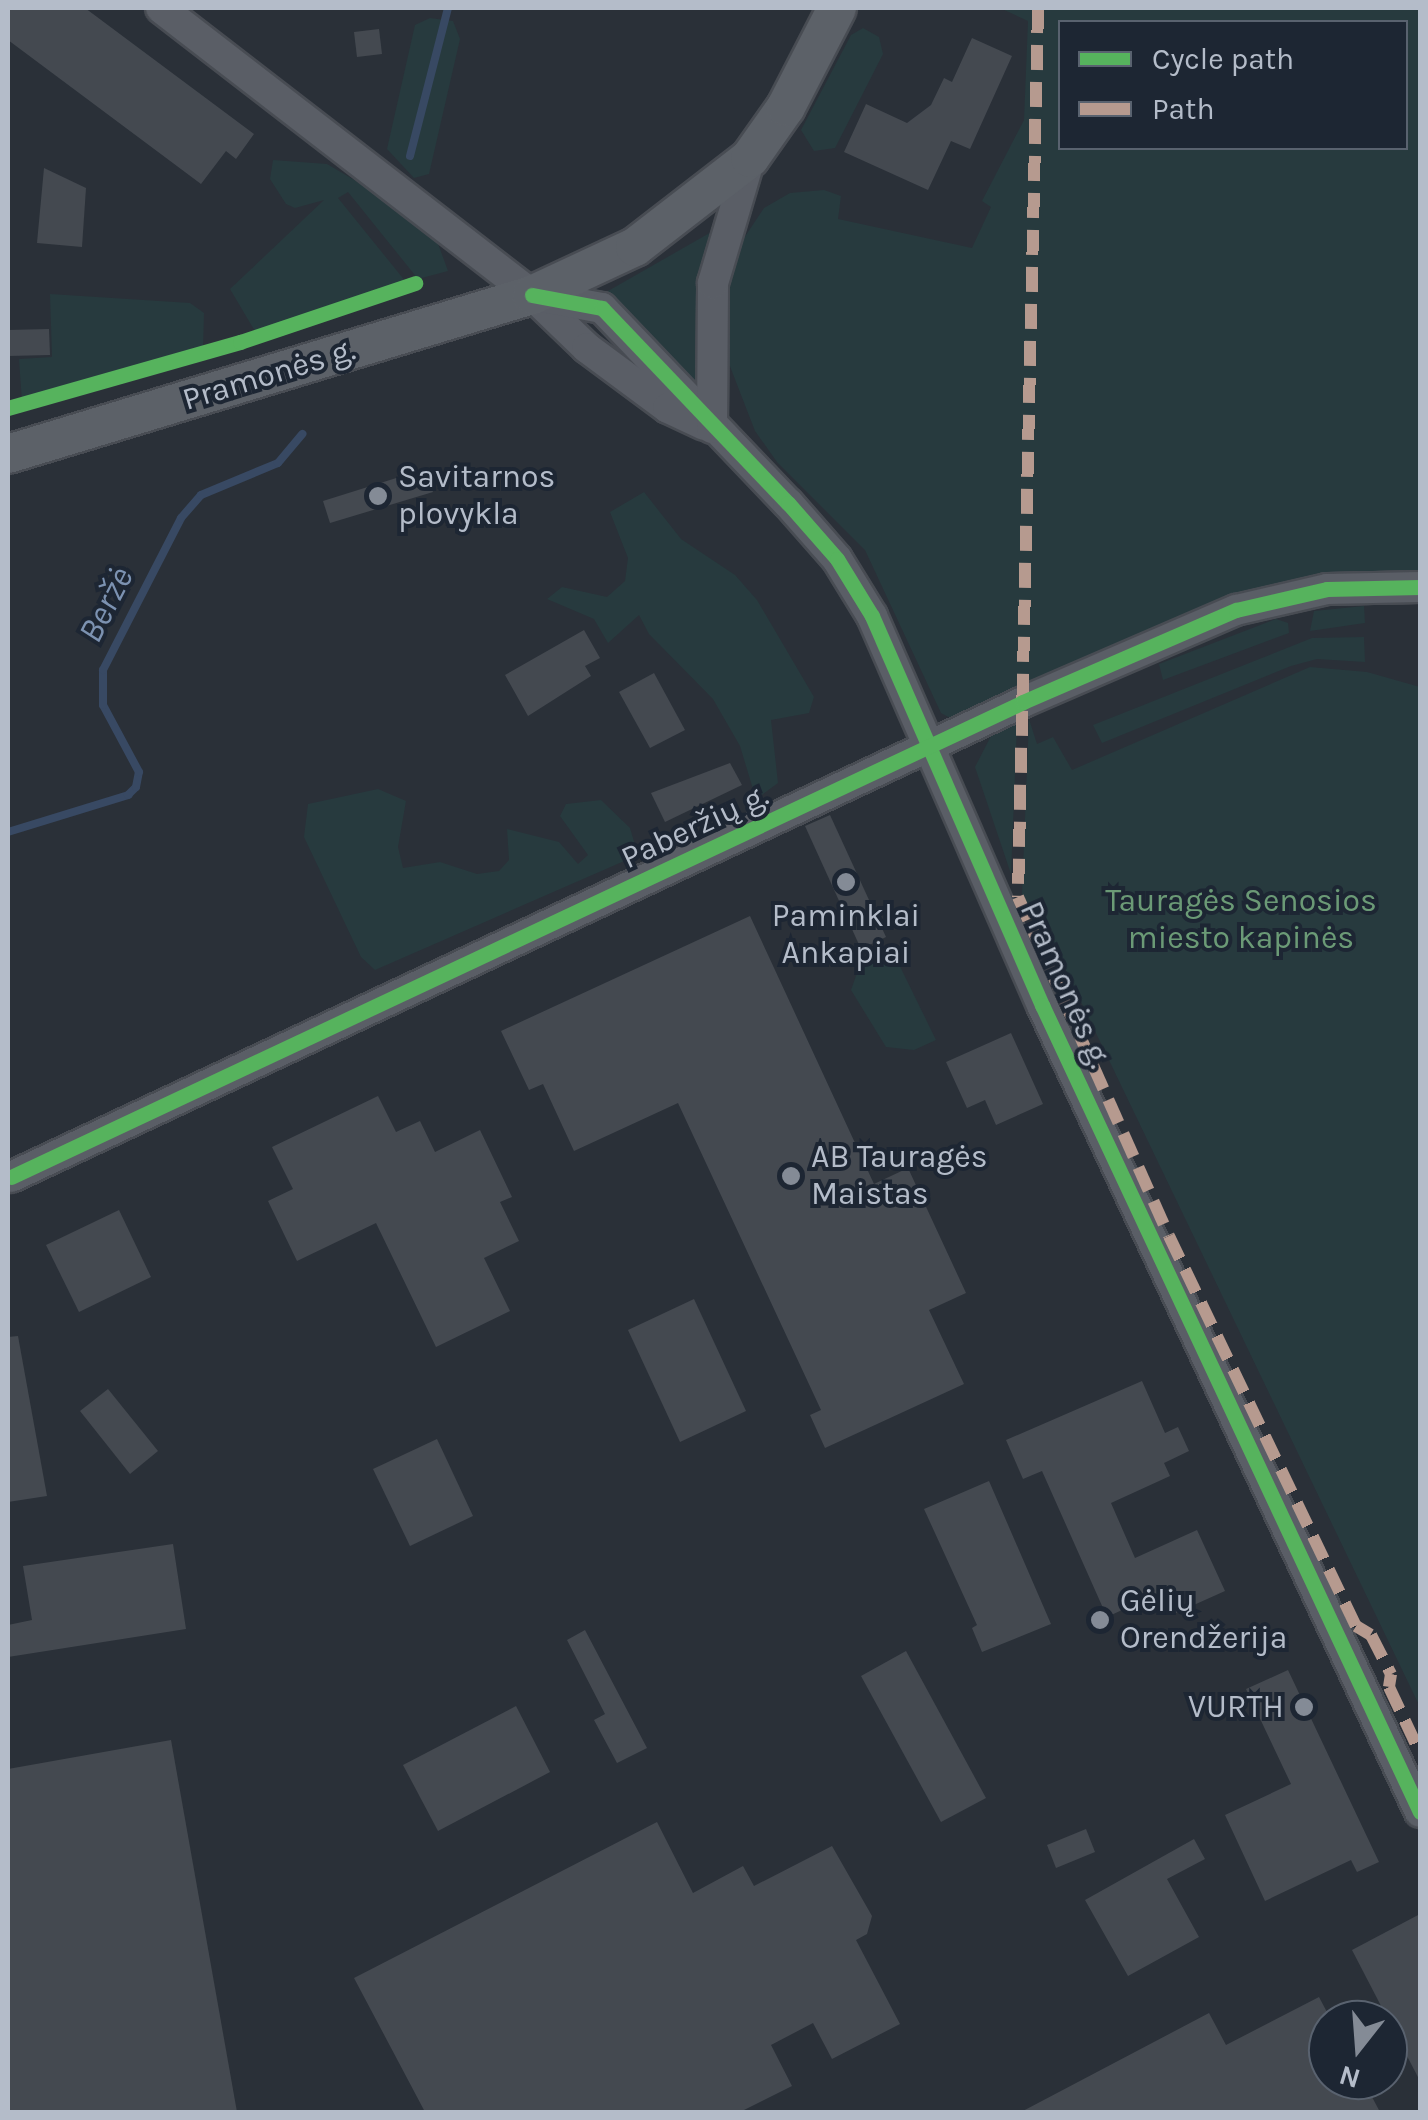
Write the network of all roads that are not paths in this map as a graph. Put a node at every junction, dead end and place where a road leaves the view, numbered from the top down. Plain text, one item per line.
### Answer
1 (161, 8) edge
2 (837, 8) edge
3 (750, 158) junction
4 (532, 295) junction
5 (712, 428) junction
6 (8, 454) edge
7 (1420, 588) edge
8 (932, 748) junction
9 (10, 1178) dead end
10 (1420, 1812) edge

1 - 4 street, Pramonės g.
2 - 3 main road, Pramonės g.
3 - 4 main road, Pramonės g.
3 - 5 street, Pramonės g.
4 - 5 street, Pramonės g.
4 - 6 main road, Pramonės g.
5 - 8 street, Pramonės g.
7 - 8 street, Paberžių g.
8 - 9 street, Paberžių g.
8 - 10 street, Pramonės g.

